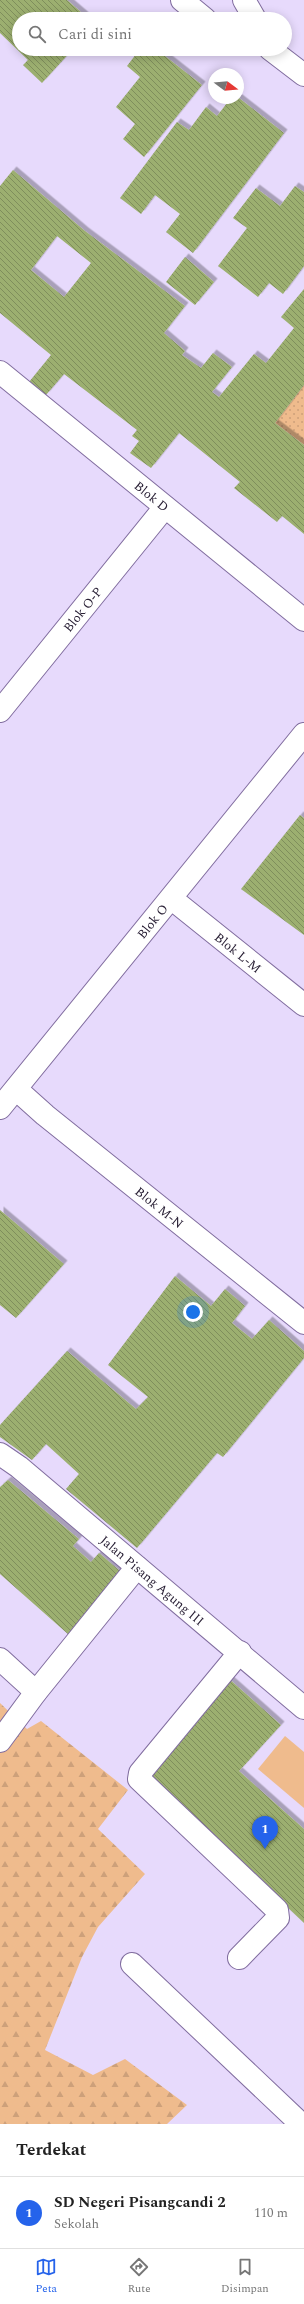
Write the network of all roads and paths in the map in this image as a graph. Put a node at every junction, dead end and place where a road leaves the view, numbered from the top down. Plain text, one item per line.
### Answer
1 (182, 0) edge
2 (244, 0) edge
3 (197, 12) edge
4 (251, 12) edge
5 (281, 56) edge
6 (304, 75) edge
7 (0, 372) edge
8 (165, 507) junction
9 (304, 620) edge
10 (0, 710) edge
11 (304, 734) edge
12 (172, 899) junction
13 (304, 1005) edge
14 (16, 1089) junction
15 (0, 1108) edge
16 (304, 1323) edge
17 (0, 1454) edge
18 (138, 1567) junction
19 (240, 1652) junction
20 (0, 1659) edge
21 (36, 1692) junction
22 (304, 1708) edge
23 (0, 1741) edge
24 (239, 1958) dead end
25 (132, 1964) dead end
26 (301, 2124) edge

1 - 3 street
2 - 4 street
5 - 6 street
7 - 8 street, Blok D
8 - 9 street, Blok D
8 - 10 street, Blok O-P
11 - 12 street, Blok O
12 - 13 street, Blok L-M
12 - 14 street, Blok O
14 - 15 street, Blok O
14 - 16 street, Blok M-N
17 - 18 street, Jalan Pisang Agung III
18 - 19 street, Jalan Pisang Agung III
18 - 21 street
19 - 22 street, Jalan Pisang Agung III
19 - 24 street
20 - 21 street
21 - 23 street
25 - 26 street

